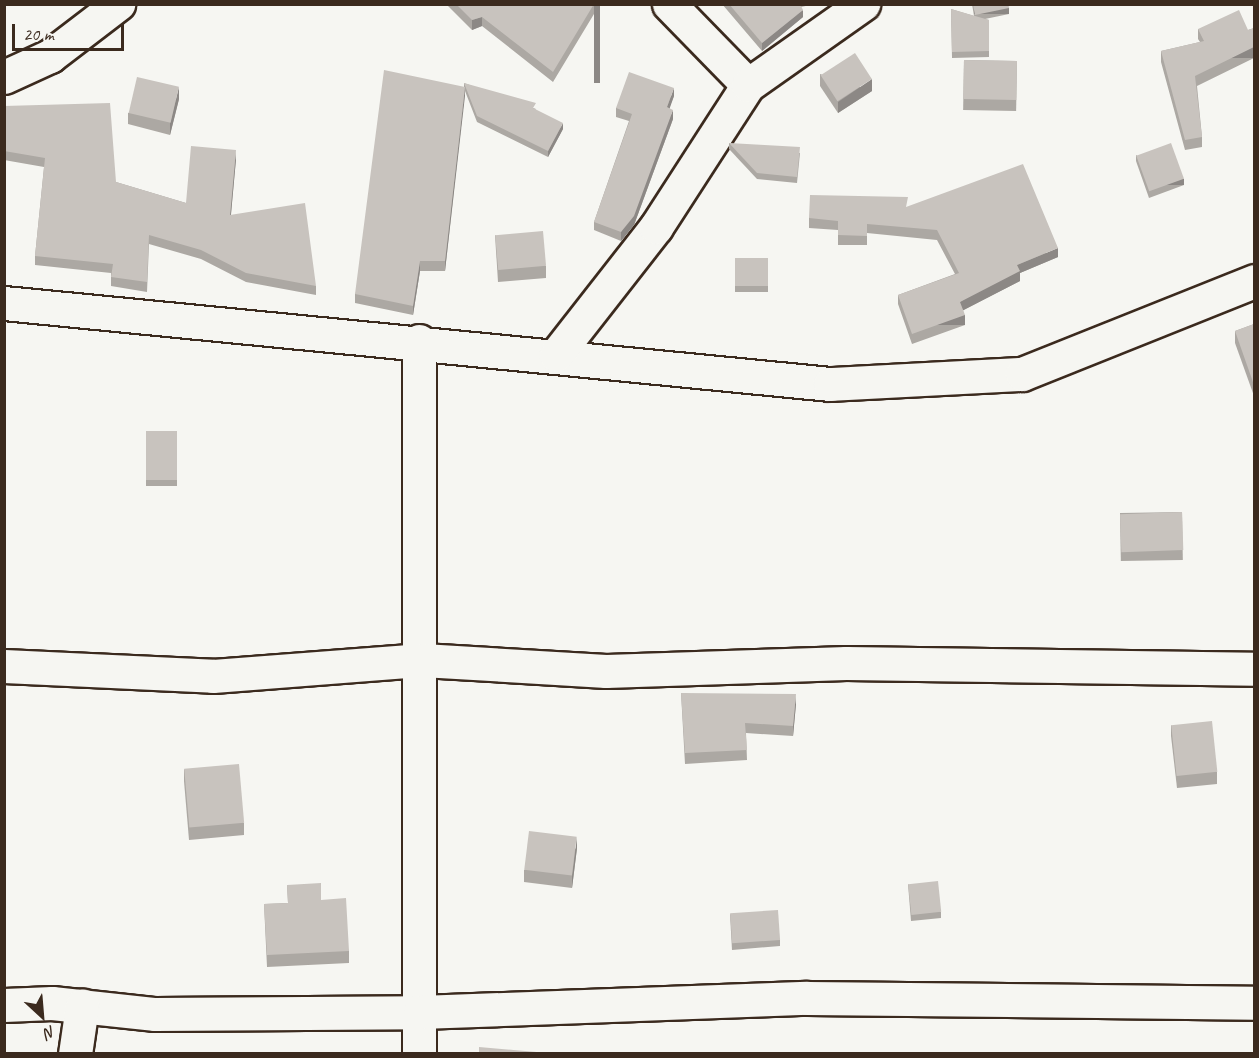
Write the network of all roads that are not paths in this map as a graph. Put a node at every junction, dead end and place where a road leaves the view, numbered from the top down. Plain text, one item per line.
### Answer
1 (118, 4) edge
2 (669, 4) edge
3 (863, 4) edge
4 (4, 77) edge
5 (748, 85) junction
6 (1254, 281) edge
7 (4, 303) edge
8 (419, 341) junction
9 (556, 355) junction
10 (422, 660) junction
11 (4, 666) edge
12 (1254, 669) edge
13 (1254, 1003) edge
14 (4, 1005) edge
15 (82, 1006) junction
16 (420, 1012) junction
17 (75, 1053) edge
18 (419, 1053) edge

1 - 4 street
2 - 5 street
3 - 5 street
5 - 9 street
6 - 9 street
7 - 8 street
8 - 9 street
8 - 10 street
10 - 11 street
10 - 12 street
10 - 16 street
13 - 16 street
14 - 15 street
15 - 16 street
15 - 17 street
16 - 18 street

